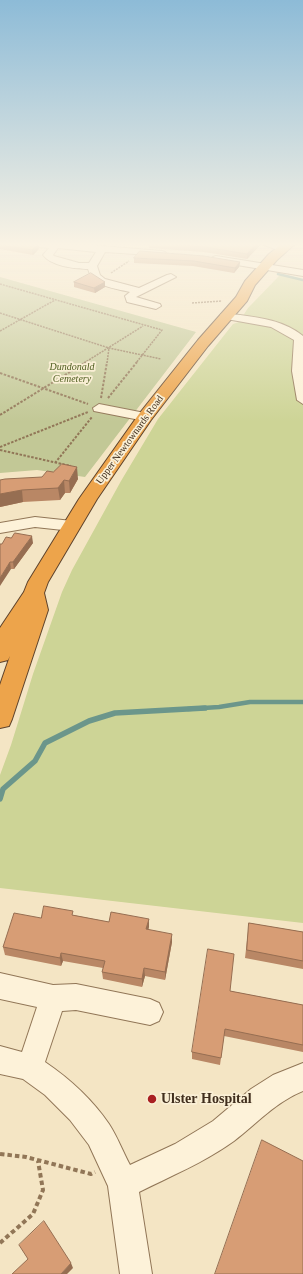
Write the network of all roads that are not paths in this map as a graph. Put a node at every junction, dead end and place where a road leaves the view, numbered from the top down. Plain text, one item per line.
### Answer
1 (141, 302) edge
2 (238, 302) edge
3 (156, 306) dead end
4 (225, 316) junction
5 (303, 400) edge
6 (99, 408) road end
7 (145, 417) junction
8 (72, 526) junction
9 (0, 528) edge
10 (34, 593) junction
11 (0, 654) edge
12 (0, 719) edge
13 (0, 986) edge
14 (53, 998) junction
15 (150, 1012) dead end
16 (0, 1060) edge
17 (29, 1067) junction
18 (303, 1077) edge
19 (118, 1174) junction
20 (136, 1274) edge

1 - 3 street
2 - 4 highway, Upper Newtownards Road
4 - 5 street
4 - 7 highway, Upper Newtownards Road
6 - 7 street
7 - 8 highway, Upper Newtownards Road
8 - 9 street
8 - 10 highway, Upper Newtownards Road
10 - 11 highway, Upper Newtownards Road
10 - 12 highway, Upper Newtownards Road
13 - 14 street
14 - 15 street
14 - 17 street
16 - 17 street
17 - 19 street
18 - 19 street
19 - 20 street

